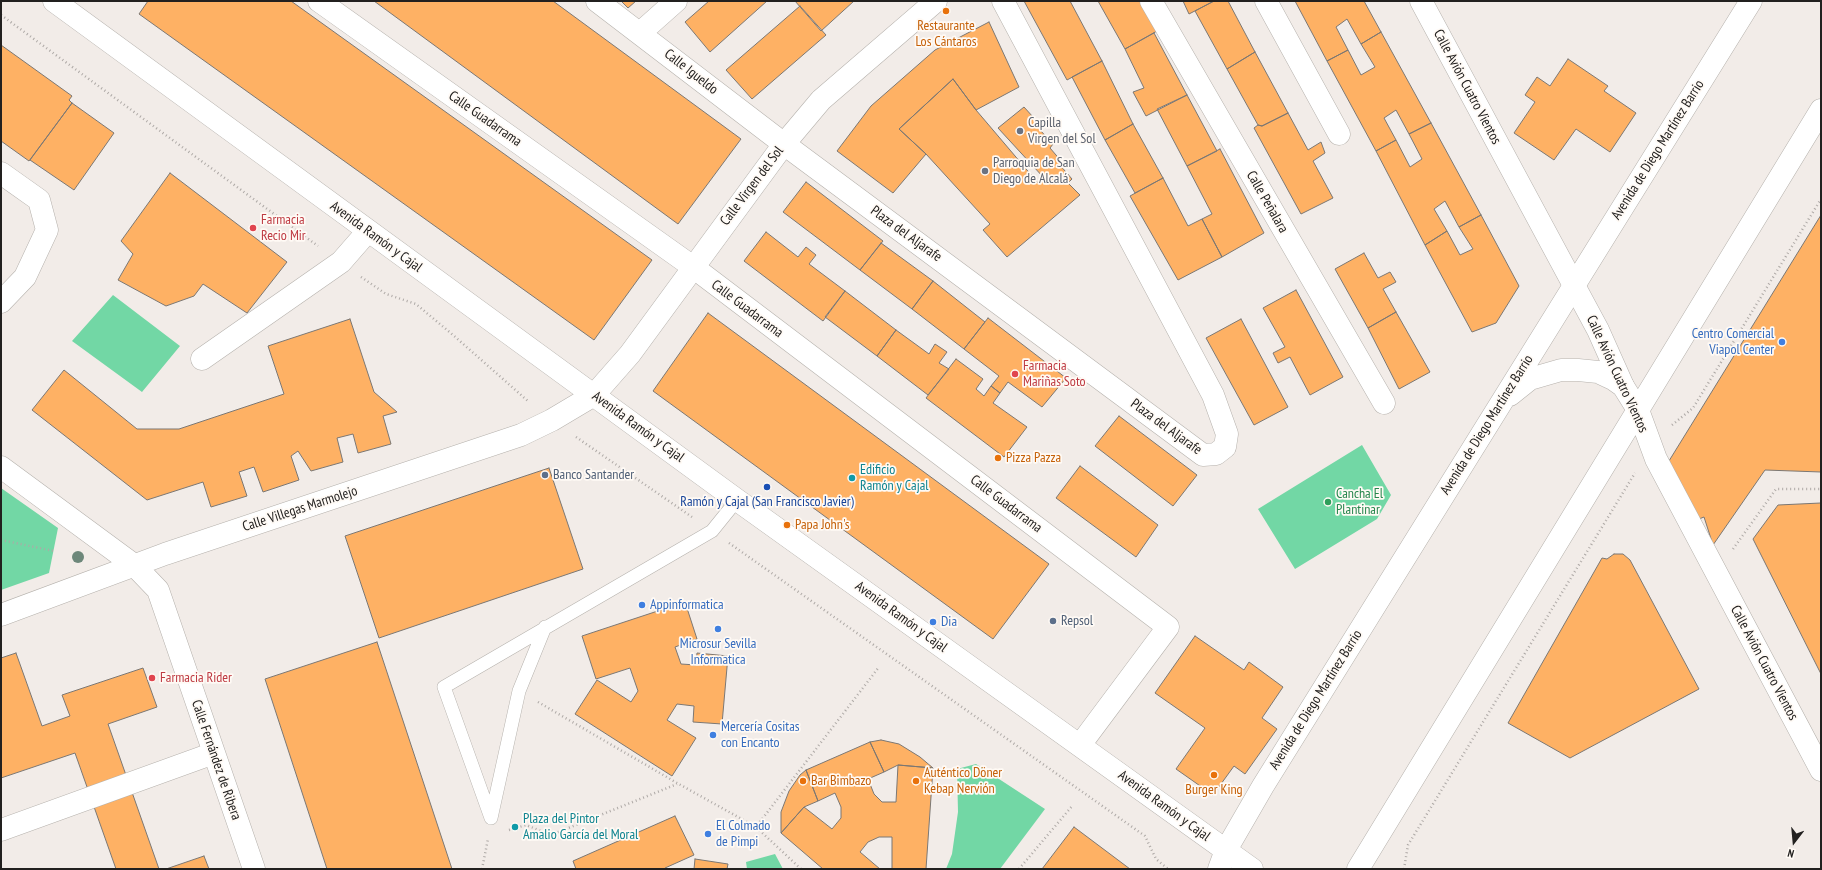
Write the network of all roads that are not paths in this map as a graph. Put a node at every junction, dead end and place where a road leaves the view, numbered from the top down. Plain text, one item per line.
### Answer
1 (319, 1) edge
2 (597, 1) edge
3 (676, 1) edge
4 (936, 1) edge
5 (1003, 1) edge
6 (1151, 1) edge
7 (1266, 1) edge
8 (1421, 1) edge
9 (1751, 1) edge
10 (67, 5) edge
11 (640, 33) junction
12 (1821, 110) edge
13 (1339, 134) dead end
14 (784, 144) junction
15 (1, 173) edge
16 (368, 231) junction
17 (692, 267) junction
18 (1574, 286) junction
19 (1, 302) edge
20 (202, 359) dead end
21 (1623, 386) junction
22 (594, 395) junction
23 (1384, 403) dead end
24 (1500, 404) junction
25 (1638, 410) junction
26 (1616, 446) junction
27 (1, 467) edge
28 (737, 500) junction
29 (134, 565) junction
30 (1, 615) edge
31 (545, 627) junction
32 (1080, 746) junction
33 (214, 754) junction
34 (1821, 770) edge
35 (1, 830) edge
36 (1222, 860) edge
37 (254, 869) edge
38 (1252, 869) edge
39 (1358, 869) edge

1 - 17 street, Calle Guadarrama
2 - 11 street, Calle Igueldo
3 - 11 street
4 - 14 street, Calle Virgen del Sol
5 - 14 street, Plaza del Aljarafe
6 - 23 street, Calle Peñalara
7 - 13 street
8 - 18 street, Calle Avión Cuatro Vientos
9 - 18 street, Avenida de Diego Martínez Barrio
10 - 16 street, Avenida Ramón y Cajal
11 - 14 street, Calle Igueldo
12 - 25 street
14 - 17 street, Calle Virgen del Sol
15 - 19 street
16 - 20 street
16 - 22 street, Avenida Ramón y Cajal
17 - 22 street, Calle Virgen del Sol
17 - 32 street, Calle Guadarrama
18 - 21 street, Calle Avión Cuatro Vientos
18 - 24 street, Avenida de Diego Martínez Barrio
21 - 24 street
21 - 25 street, Calle Avión Cuatro Vientos
21 - 26 street
22 - 28 street, Avenida Ramón y Cajal
22 - 29 street, Calle Villegas Marmolejo
24 - 36 street, Avenida de Diego Martínez Barrio
25 - 26 street
25 - 34 street, Calle Avión Cuatro Vientos
26 - 39 street
27 - 29 street, Calle Fernández de Ribera
28 - 31 lane
28 - 32 street, Avenida Ramón y Cajal
29 - 30 street, Calle Villegas Marmolejo
29 - 33 street, Calle Fernández de Ribera
31 - 31 lane
32 - 36 street, Avenida Ramón y Cajal
33 - 35 street
33 - 37 street, Calle Fernández de Ribera
36 - 38 street, Avenida Ramón y Cajal

